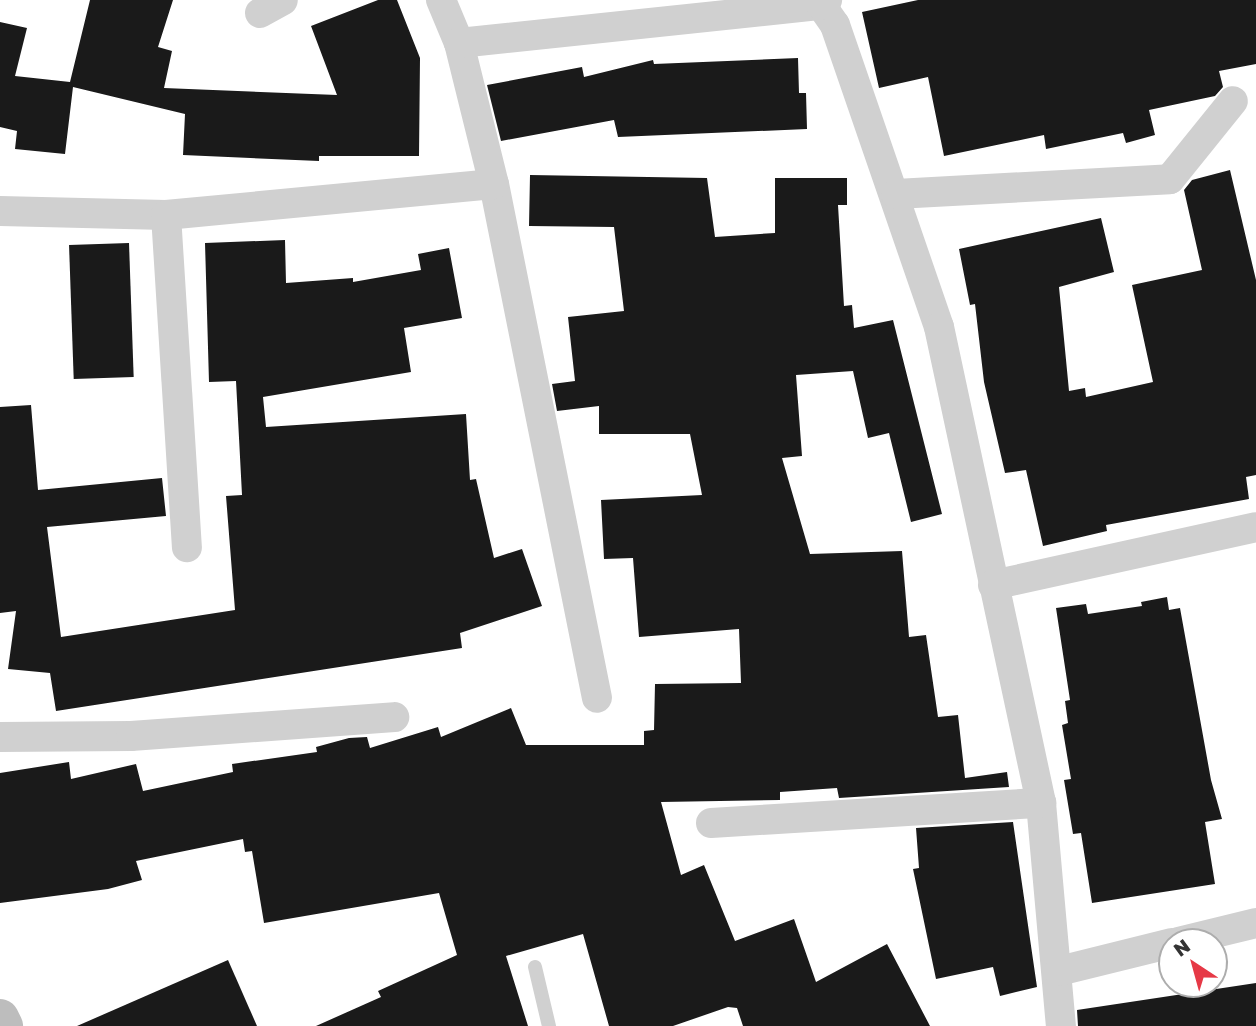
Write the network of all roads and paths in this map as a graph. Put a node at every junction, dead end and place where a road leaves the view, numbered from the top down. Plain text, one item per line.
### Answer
1 (441, 0) edge
2 (824, 3) edge
3 (460, 43) junction
4 (1234, 101) dead end
5 (494, 184) junction
6 (896, 194) junction
7 (0, 211) edge
8 (166, 215) junction
9 (1256, 527) edge
10 (187, 547) dead end
11 (993, 585) junction
12 (597, 698) dead end
13 (394, 717) dead end
14 (0, 737) edge
15 (1041, 803) junction
16 (712, 823) dead end
17 (1256, 923) edge
18 (1228, 930) edge
19 (1158, 946) edge
20 (535, 967) dead end
21 (1059, 971) junction
22 (549, 1026) edge
23 (1061, 1026) edge

1 - 3 street
2 - 3 street
2 - 6 street
3 - 5 street
4 - 6 street
5 - 8 street
5 - 12 street
6 - 11 street
7 - 8 street
8 - 10 street
9 - 11 street
11 - 15 street
13 - 14 street
15 - 16 street
15 - 21 street
17 - 18 street
19 - 21 street
20 - 22 lane
21 - 23 street

